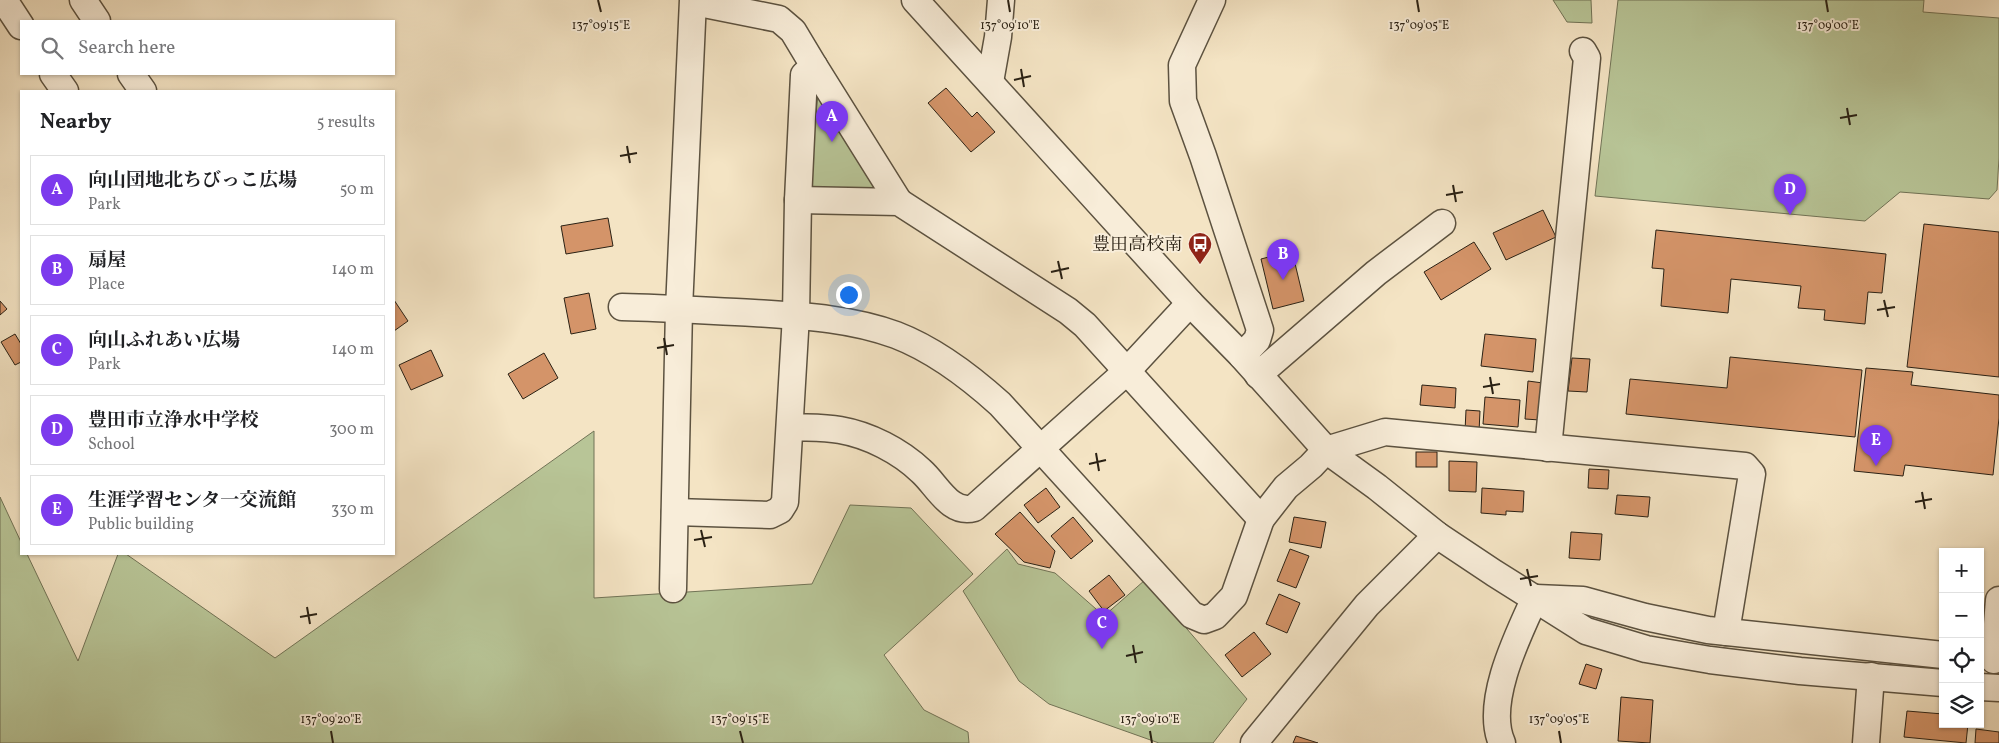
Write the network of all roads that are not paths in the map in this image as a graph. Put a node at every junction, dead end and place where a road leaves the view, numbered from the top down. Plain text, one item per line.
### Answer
1 (4, 0) edge
2 (83, 0) edge
3 (915, 0) edge
4 (1001, 0) edge
5 (1212, 0) edge
6 (693, 1) edge
7 (96, 20) edge
8 (20, 24) edge
9 (1583, 51) dead end
10 (814, 66) junction
11 (54, 75) edge
12 (132, 75) edge
13 (990, 82) junction
14 (64, 90) edge
15 (141, 90) edge
16 (798, 200) junction
17 (899, 202) junction
18 (1442, 223) dead end
19 (1190, 303) junction
20 (622, 307) dead end
21 (679, 309) junction
22 (796, 316) junction
23 (1250, 366) junction
24 (1126, 372) junction
25 (790, 427) junction
26 (1041, 448) junction
27 (1548, 448) junction
28 (1326, 450) junction
29 (675, 512) junction
30 (1261, 519) junction
31 (1437, 535) junction
32 (673, 589) dead end
33 (1535, 598) junction
34 (1999, 600) edge
35 (1726, 632) junction
36 (1939, 655) edge
37 (1991, 660) edge
38 (1871, 676) junction
39 (1939, 683) edge
40 (1984, 687) edge
41 (1999, 688) edge
42 (1494, 739) edge
43 (1254, 743) edge
44 (1866, 743) edge

1 - 8 street
2 - 7 street
3 - 13 street
4 - 13 street
5 - 23 street
6 - 10 street
6 - 21 street
9 - 27 street
10 - 16 street
10 - 17 street
11 - 14 street
12 - 15 street
13 - 19 street
16 - 17 street
16 - 22 street
17 - 24 street
18 - 23 street
19 - 23 street
19 - 24 street
20 - 21 street
21 - 22 street
21 - 29 street
22 - 25 street
22 - 26 street
23 - 28 street
24 - 26 street
24 - 30 street
25 - 26 street
25 - 29 street
26 - 30 street
27 - 28 street
27 - 35 street
28 - 30 street
28 - 31 street
29 - 32 street
31 - 33 street
31 - 43 street
33 - 35 street
33 - 38 street
33 - 42 street
34 - 37 street
35 - 36 street
38 - 39 street
38 - 44 street
40 - 41 street

